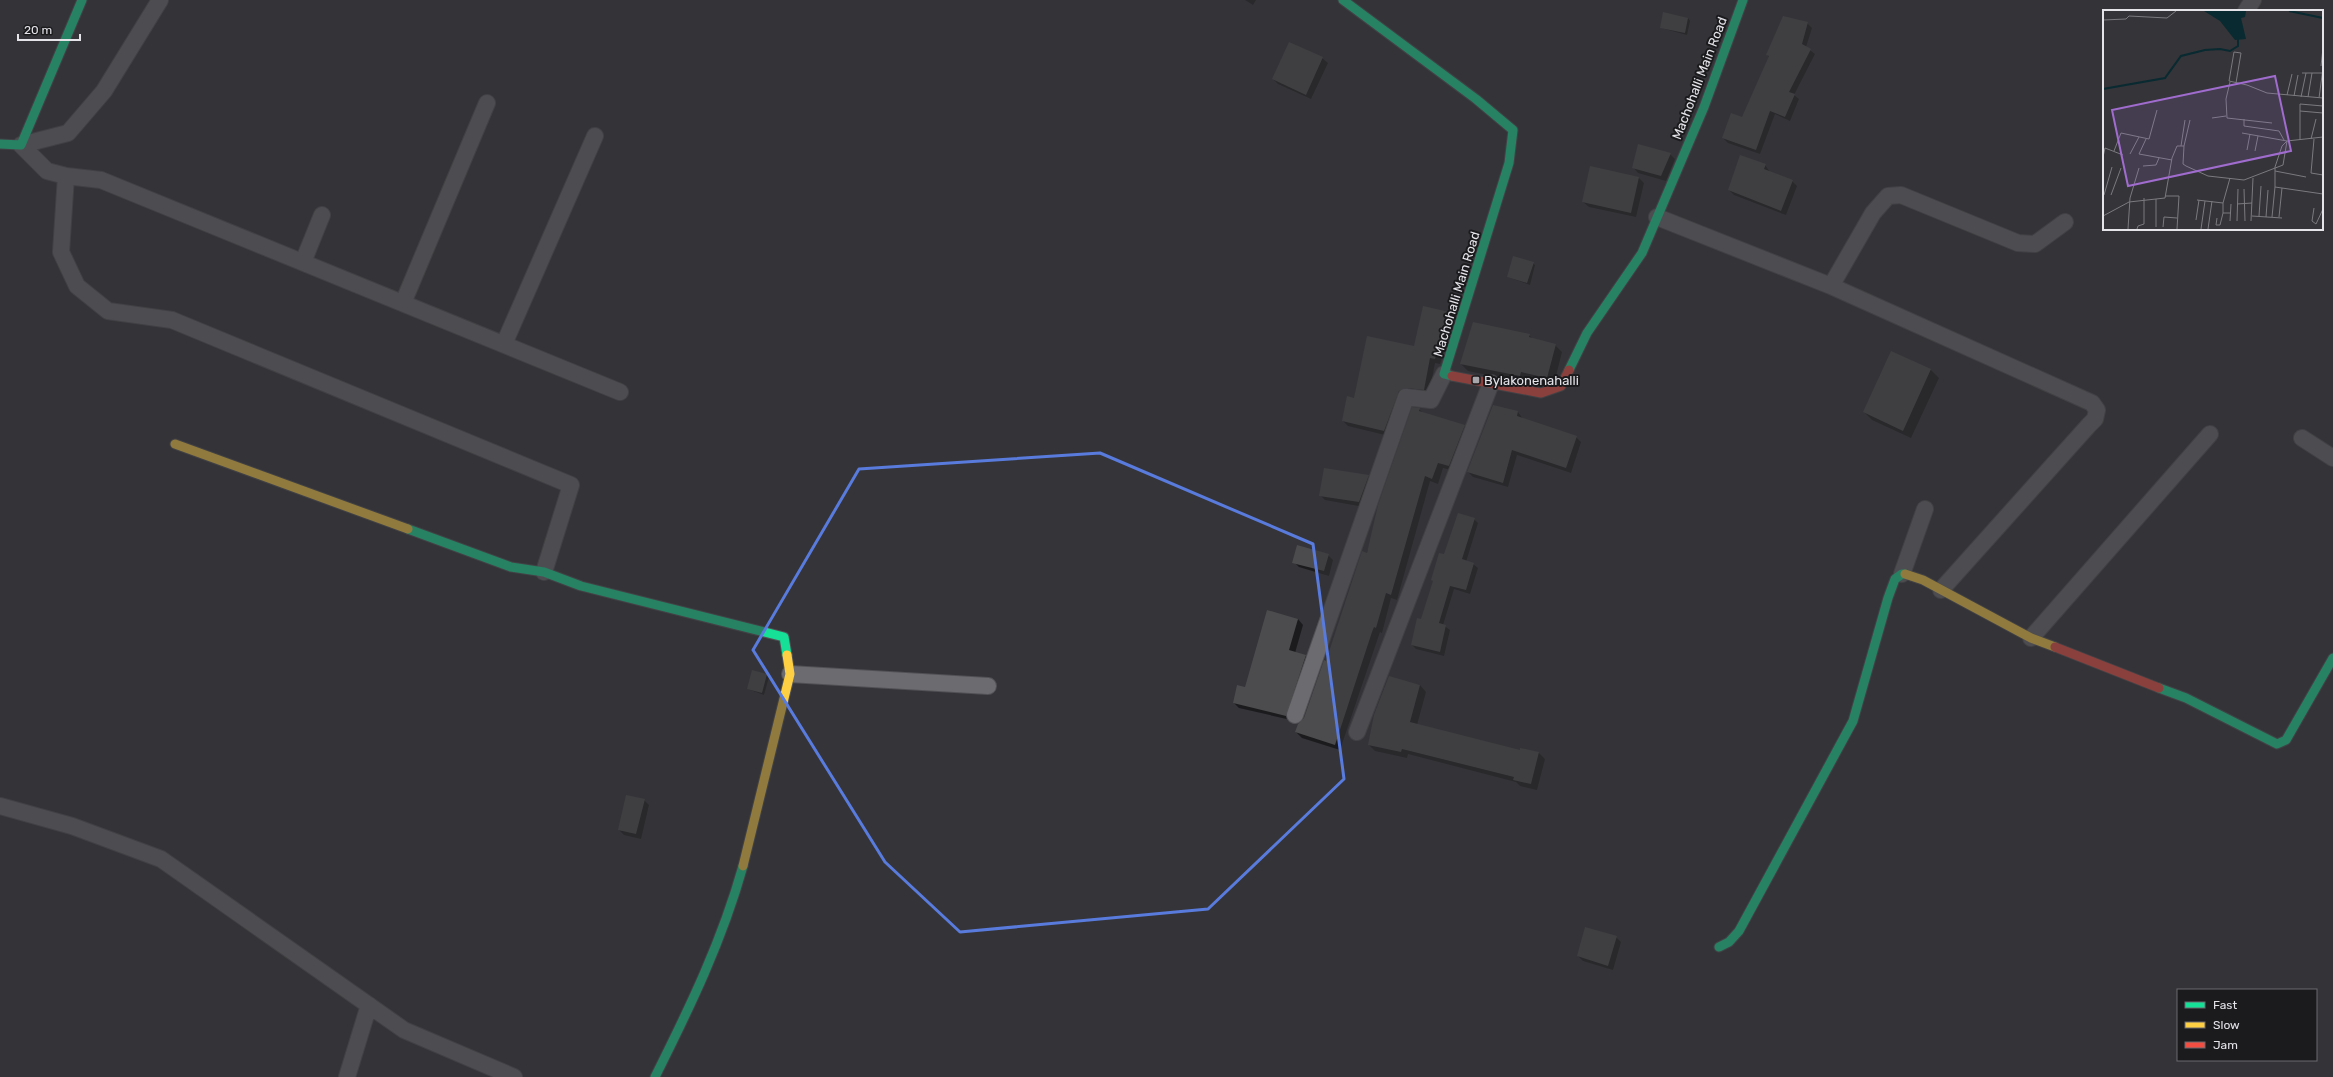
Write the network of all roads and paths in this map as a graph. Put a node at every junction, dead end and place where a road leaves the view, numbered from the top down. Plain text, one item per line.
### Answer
1 (82, 0) edge
2 (160, 0) edge
3 (1343, 0) edge
4 (1743, 0) edge
5 (2253, 0) edge
6 (2247, 10) edge
7 (487, 103) dead end
8 (595, 136) dead end
9 (0, 144) edge
10 (21, 145) junction
11 (66, 176) junction
12 (322, 215) dead end
13 (1657, 217) junction
14 (2065, 222) dead end
15 (303, 262) junction
16 (1831, 286) junction
17 (403, 303) junction
18 (504, 344) junction
19 (1444, 374) junction
20 (1491, 383) junction
21 (620, 392) dead end
22 (2210, 434) dead end
23 (2302, 438) dead end
24 (175, 444) dead end
25 (2333, 458) edge
26 (1925, 509) dead end
27 (544, 572) junction
28 (1902, 574) junction
29 (1941, 590) junction
30 (2031, 638) junction
31 (2333, 658) edge
32 (790, 674) junction
33 (988, 686) dead end
34 (1295, 714) dead end
35 (1357, 732) dead end
36 (0, 806) edge
37 (1719, 947) dead end
38 (370, 1005) junction
39 (347, 1077) edge
40 (514, 1077) edge
41 (655, 1077) edge

1 - 10 street
2 - 10 street
3 - 19 street, Machohalli Main Road
4 - 13 street, Machohalli Main Road
5 - 6 street
7 - 17 street
8 - 18 street
9 - 10 street
10 - 11 street
11 - 15 street
11 - 27 street
12 - 15 street
13 - 16 street
13 - 20 street, Machohalli Main Road
14 - 16 street
15 - 17 street
16 - 29 street
17 - 18 street
18 - 21 street
19 - 20 street, Machohalli Main Road
19 - 34 street
20 - 35 street
22 - 30 street
23 - 25 street
24 - 27 street
26 - 28 street
27 - 32 street
28 - 29 street
28 - 37 street
29 - 30 street
30 - 31 street
32 - 33 street
32 - 41 street
36 - 38 street
38 - 39 street
38 - 40 street

